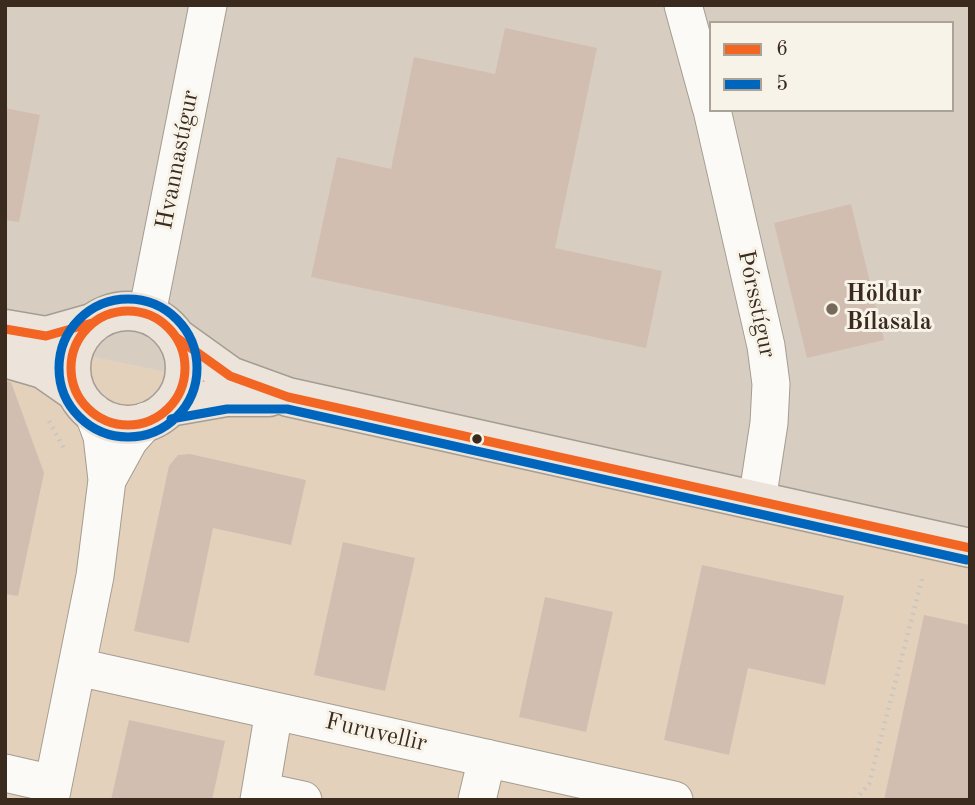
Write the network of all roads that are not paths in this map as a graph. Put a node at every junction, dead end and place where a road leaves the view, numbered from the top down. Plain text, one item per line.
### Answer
1 (208, 5) edge
2 (683, 5) edge
3 (709, 102) edge
4 (712, 112) edge
5 (147, 314) junction
6 (92, 323) junction
7 (5, 329) edge
8 (177, 338) junction
9 (5, 358) edge
10 (288, 397) junction
11 (84, 402) junction
12 (157, 414) junction
13 (107, 480) junction
14 (757, 501) junction
15 (951, 544) edge
16 (78, 667) junction
17 (274, 711) junction
18 (487, 758) junction
19 (5, 773) edge
20 (52, 792) edge
21 (260, 796) edge
22 (303, 800) edge
23 (477, 800) edge
24 (674, 800) edge

1 - 5 street, Hvannastígur
2 - 3 street, Þórsstígur
4 - 14 street, Þórsstígur
5 - 6 main road
5 - 8 main road
6 - 7 main road
6 - 11 main road
8 - 10 main road
8 - 12 main road
9 - 11 main road
10 - 12 main road
10 - 14 main road
11 - 12 main road
11 - 13 street
12 - 13 street
13 - 16 street
14 - 15 main road
16 - 17 street, Furuvellir
16 - 20 street
17 - 18 street, Furuvellir
17 - 21 street
18 - 23 street
18 - 24 street, Furuvellir
19 - 20 street
21 - 22 street

